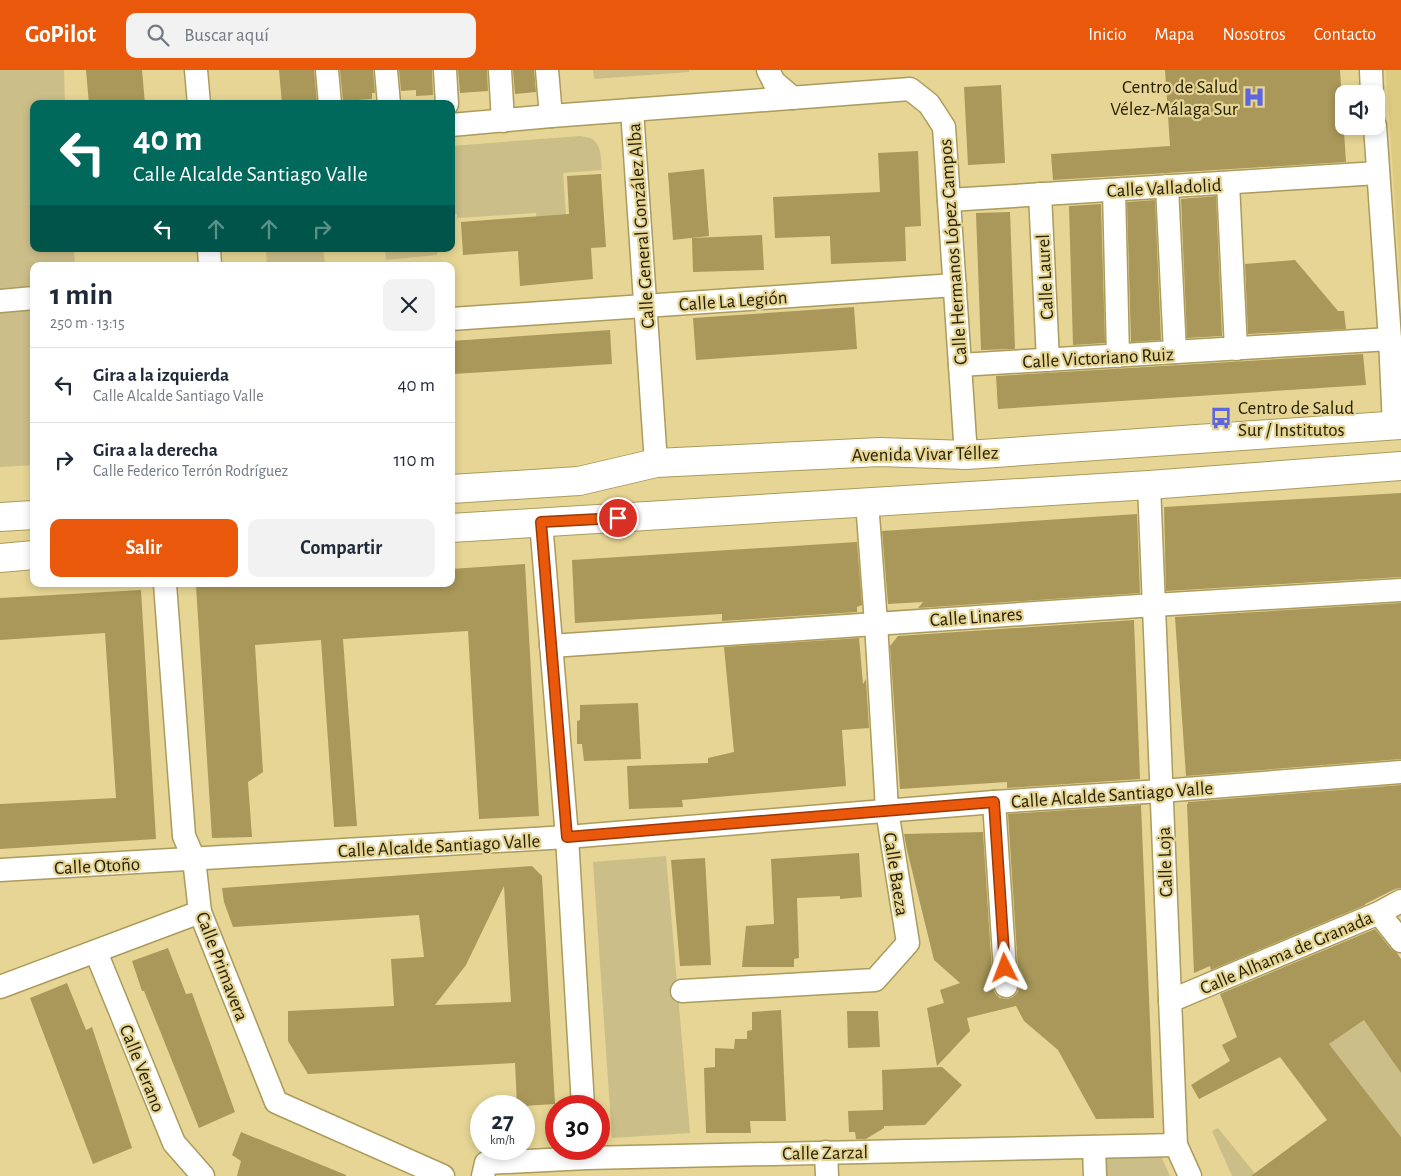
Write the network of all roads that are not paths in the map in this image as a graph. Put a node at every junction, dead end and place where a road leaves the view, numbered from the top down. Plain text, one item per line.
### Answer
1 (196, 70) edge
2 (327, 70) edge
3 (386, 70) edge
4 (445, 70) edge
5 (500, 70) edge
6 (547, 70) edge
7 (768, 70) edge
8 (1371, 70) edge
9 (1372, 85) edge
10 (793, 98) junction
11 (199, 100) edge
12 (330, 100) edge
13 (389, 100) edge
14 (447, 100) edge
15 (632, 110) junction
16 (551, 116) junction
17 (504, 121) junction
18 (455, 125) edge
19 (1376, 135) edge
20 (1378, 173) junction
21 (1228, 183) junction
22 (1167, 186) junction
23 (1114, 190) junction
24 (1040, 194) junction
25 (949, 200) junction
26 (955, 285) junction
27 (30, 298) edge
28 (0, 300) edge
29 (645, 306) junction
30 (455, 318) edge
31 (1390, 339) junction
32 (1236, 349) junction
33 (1175, 352) junction
34 (1118, 356) junction
35 (1048, 360) junction
36 (960, 365) junction
37 (1398, 425) edge
38 (966, 455) junction
39 (656, 463) junction
40 (1401, 466) edge
41 (1148, 485) junction
42 (455, 489) edge
43 (867, 502) junction
44 (30, 514) edge
45 (0, 517) edge
46 (541, 522) junction
47 (455, 528) edge
48 (30, 555) edge
49 (0, 558) edge
50 (165, 587) edge
51 (1401, 590) edge
52 (1154, 605) junction
53 (876, 623) junction
54 (551, 646) junction
55 (1401, 772) edge
56 (1161, 791) junction
57 (994, 802) junction
58 (887, 810) junction
59 (567, 837) junction
60 (194, 859) junction
61 (0, 870) edge
62 (1401, 901) edge
63 (200, 912) junction
64 (1380, 913) junction
65 (1401, 941) edge
66 (96, 952) junction
67 (1006, 986) dead end
68 (0, 987) edge
69 (682, 991) dead end
70 (1170, 1001) junction
71 (582, 1095) edge
72 (1176, 1145) junction
73 (1094, 1147) junction
74 (826, 1152) junction
75 (587, 1161) edge
76 (203, 1176) edge
77 (443, 1176) edge
78 (483, 1176) edge
79 (827, 1176) edge
80 (1095, 1176) edge
81 (1190, 1176) edge

1 - 11 street
2 - 12 street
3 - 13 street
4 - 14 street
5 - 17 street
6 - 16 street
7 - 10 street
8 - 9 street
10 - 15 street, Calle Hermanos López Campos
10 - 25 street, Calle Hermanos López Campos
15 - 16 street, Calle General González Alba
15 - 29 street, Calle General González Alba
16 - 17 street, Calle General González Alba
17 - 18 street, Calle General González Alba
19 - 20 street
20 - 21 street, Calle Valladolid
20 - 31 street
21 - 22 street, Calle Valladolid
21 - 32 street
22 - 23 street, Calle Valladolid
22 - 33 street
23 - 24 street, Calle Valladolid
23 - 34 street
24 - 25 street, Calle Valladolid
24 - 35 street, Calle Laurel
25 - 26 street, Calle Hermanos López Campos
26 - 29 street, Calle La Legión
26 - 36 street, Calle Hermanos López Campos
27 - 28 street
29 - 30 street, Calle La Legión
29 - 39 street, Calle General González Alba
31 - 32 street, Calle Victoriano Ruiz
31 - 37 street
32 - 33 street, Calle Victoriano Ruiz
33 - 34 street, Calle Victoriano Ruiz
34 - 35 street, Calle Victoriano Ruiz
35 - 36 street, Calle Victoriano Ruiz
36 - 38 street, Calle Hermanos López Campos
37 - 38 street, Avenida Vivar Téllez
38 - 39 street, Avenida Vivar Téllez
39 - 42 street, Avenida Vivar Téllez
40 - 41 street
41 - 43 street
41 - 52 street, Calle Loja
43 - 46 street
43 - 53 street, Calle Baeza
44 - 45 street
46 - 47 street
46 - 54 street
48 - 49 street
50 - 60 street, Calle Primavera
51 - 52 street, Calle Linares
52 - 53 street, Calle Linares
52 - 56 street, Calle Loja
53 - 54 street, Calle Linares
53 - 58 street, Calle Baeza
54 - 59 street
55 - 56 street, Calle Alcalde Santiago Valle
56 - 57 street, Calle Alcalde Santiago Valle
56 - 70 street, Calle Loja
57 - 58 street, Calle Alcalde Santiago Valle
57 - 67 street
58 - 59 street, Calle Alcalde Santiago Valle
58 - 69 street, Calle Baeza
59 - 60 street, Calle Alcalde Santiago Valle
59 - 71 street
60 - 61 street, Calle Otoño
60 - 63 street, Calle Primavera
62 - 64 street, Calle Alhama de Granada
63 - 66 street
63 - 77 street, Calle Primavera
64 - 65 street
64 - 70 street, Calle Alhama de Granada
66 - 68 street
66 - 76 street, Calle Verano
70 - 72 street, Calle Loja
72 - 73 street, Calle Zarzal
72 - 81 street, Calle Loja
73 - 74 street, Calle Zarzal
73 - 80 street
74 - 75 street, Calle Zarzal
74 - 79 street
75 - 78 street, Calle Zarzal

